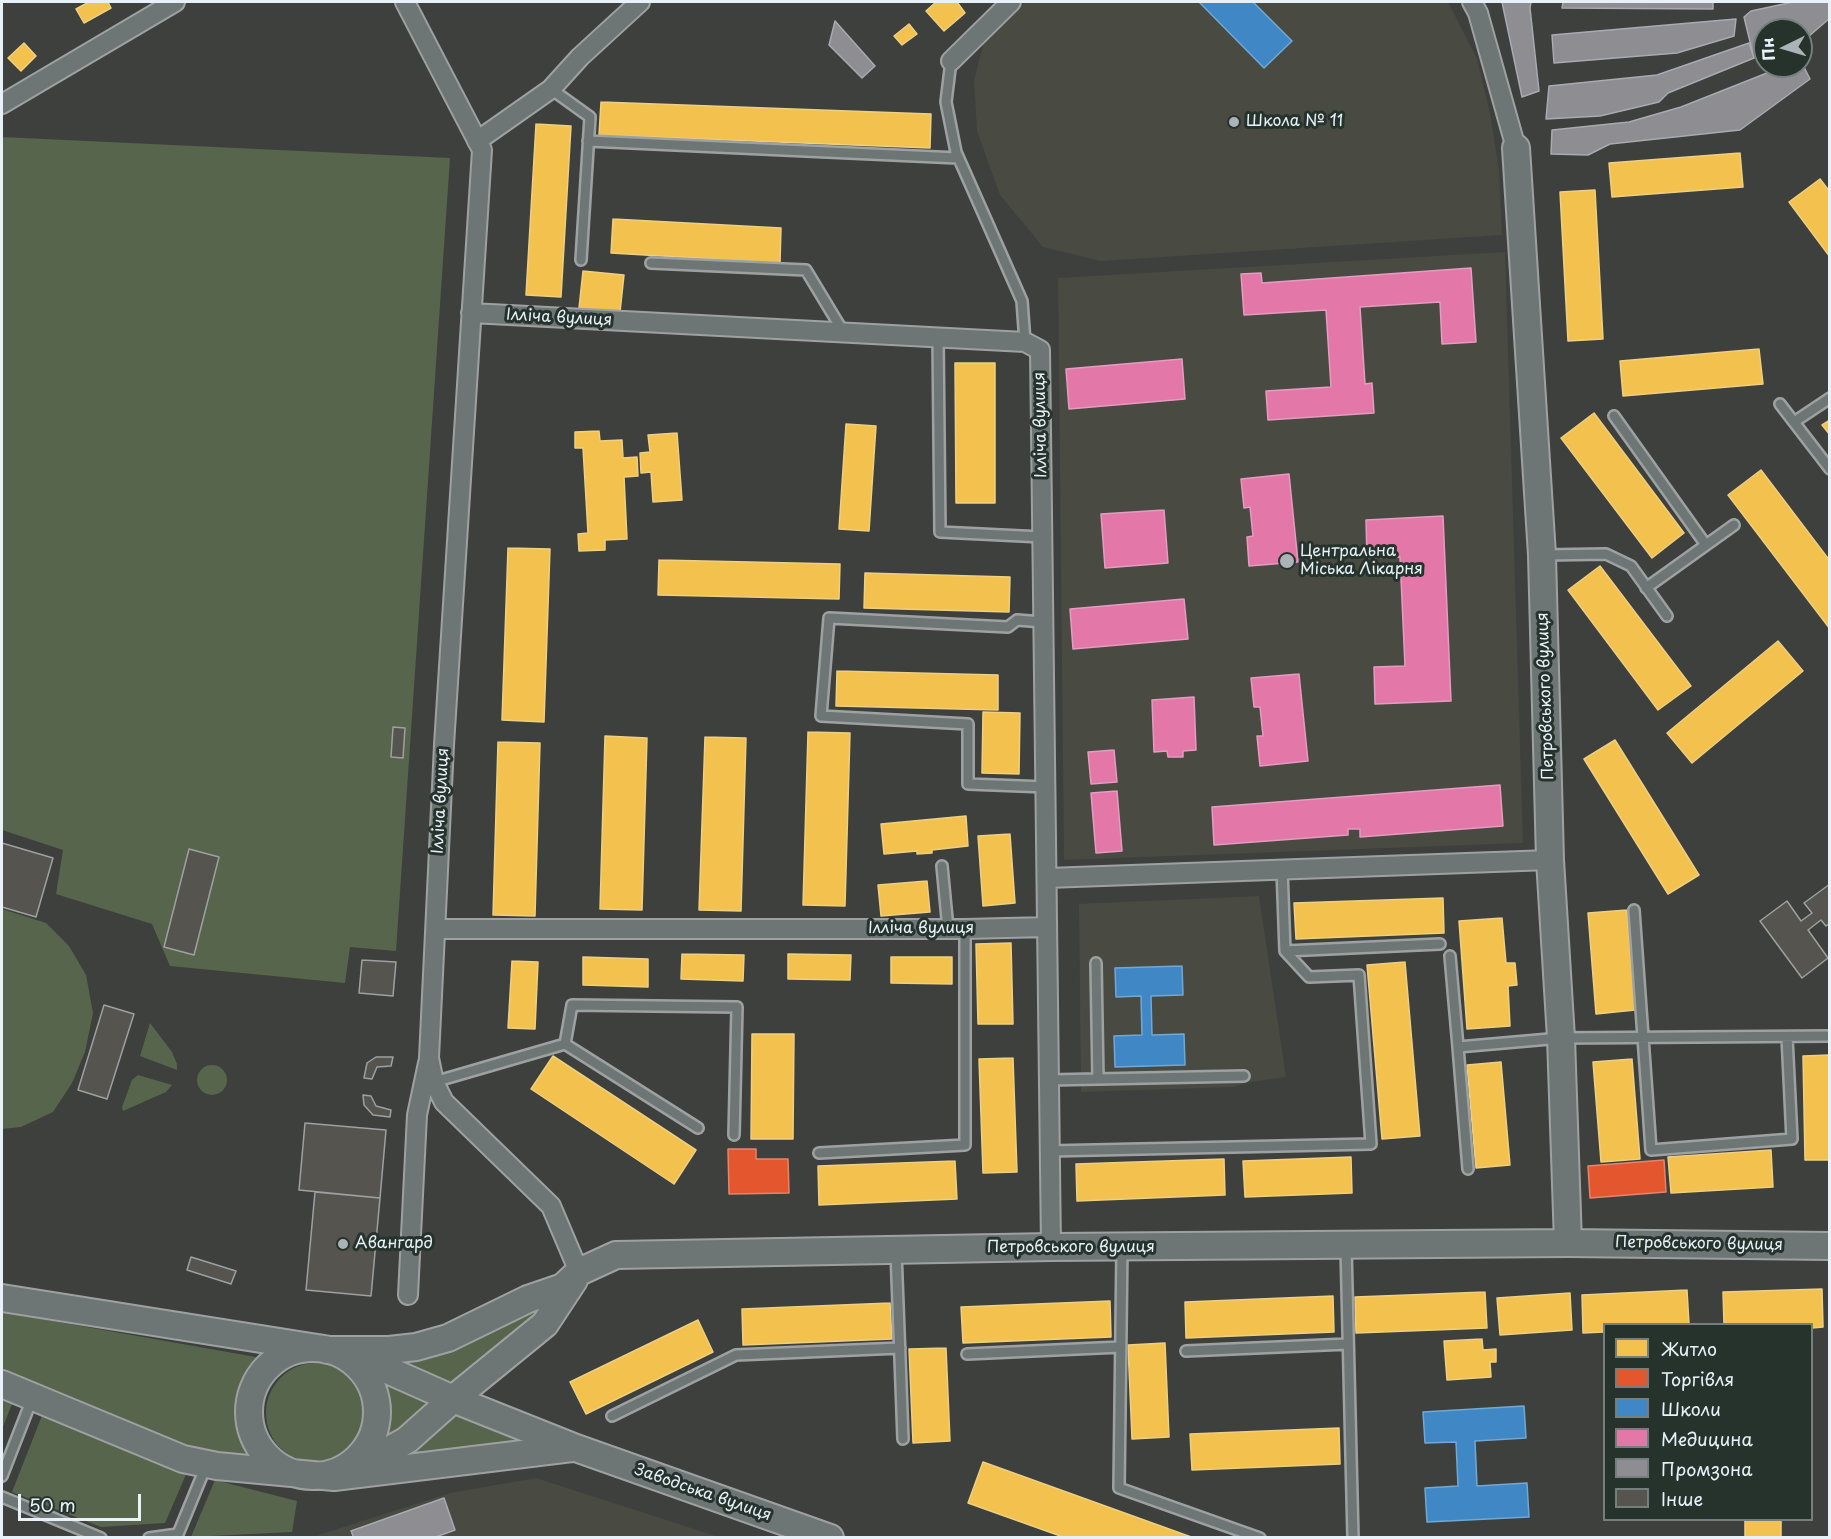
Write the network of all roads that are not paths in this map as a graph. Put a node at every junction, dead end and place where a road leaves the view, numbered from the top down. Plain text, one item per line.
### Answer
1 (175, 2) edge
2 (405, 2) edge
3 (640, 2) edge
4 (1011, 2) edge
5 (1477, 5) edge
6 (951, 61) joint
7 (551, 89) junction
8 (2, 104) edge
9 (477, 141) junction
10 (588, 141) junction
11 (1516, 148) joint
12 (958, 158) junction
13 (581, 260) dead end
14 (651, 263) dead end
15 (471, 313) junction
16 (844, 333) junction
17 (938, 338) junction
18 (1025, 342) junction
19 (1830, 398) edge
20 (1780, 404) dead end
21 (1614, 416) dead end
22 (1794, 422) junction
23 (1830, 469) edge
24 (1734, 525) dead end
25 (1042, 537) junction
26 (1706, 545) junction
27 (1542, 555) junction
28 (1646, 588) junction
29 (1667, 616) dead end
30 (1043, 622) junction
31 (1046, 787) junction
32 (1550, 860) junction
33 (942, 866) dead end
34 (1282, 869) junction
35 (1047, 878) junction
36 (1634, 910) dead end
37 (1047, 927) junction
38 (436, 929) junction
39 (956, 929) junction
40 (1440, 944) dead end
41 (1285, 951) junction
42 (1450, 956) dead end
43 (1096, 963) dead end
44 (1830, 1036) edge
45 (1642, 1037) junction
46 (1787, 1037) junction
47 (1561, 1038) junction
48 (565, 1044) junction
49 (1458, 1047) junction
50 (429, 1058) junction
51 (1244, 1076) dead end
52 (1098, 1079) junction
53 (1049, 1080) junction
54 (434, 1082) junction
55 (698, 1128) dead end
56 (734, 1135) dead end
57 (1049, 1151) junction
58 (819, 1153) dead end
59 (1468, 1168) dead end
60 (1568, 1243) junction
61 (1346, 1245) junction
62 (1830, 1246) edge
63 (1051, 1247) junction
64 (1122, 1248) junction
65 (896, 1249) junction
66 (579, 1272) junction
67 (408, 1294) dead end
68 (2, 1298) edge
69 (1348, 1344) junction
70 (1121, 1347) junction
71 (900, 1348) junction
72 (327, 1350) junction
73 (1186, 1351) dead end
74 (967, 1354) dead end
75 (2, 1384) edge
76 (33, 1397) junction
77 (453, 1399) junction
78 (612, 1416) dead end
79 (903, 1439) dead end
80 (576, 1448) junction
81 (207, 1464) junction
82 (2, 1476) edge
83 (313, 1476) junction
84 (2, 1497) edge
85 (101, 1538) edge
86 (149, 1538) edge
87 (830, 1538) edge
88 (1260, 1538) edge
89 (1353, 1538) edge

1 - 8 street
2 - 9 street, Ілліча вулиця
3 - 7 street
4 - 6 street
5 - 11 street
6 - 12 lane
7 - 9 street
7 - 10 lane
9 - 15 street, Ілліча вулиця
10 - 12 lane
10 - 13 lane
11 - 27 main road, Петровського вулиця
12 - 18 lane
14 - 16 lane
15 - 16 street, Ілліча вулиця
15 - 38 street, Ілліча вулиця
16 - 17 street, Ілліча вулиця
17 - 18 street, Ілліча вулиця
17 - 25 lane
18 - 25 street, Ілліча вулиця
19 - 22 lane
20 - 22 lane
21 - 26 lane
22 - 23 lane
24 - 26 lane
25 - 30 street, Ілліча вулиця
26 - 28 lane
27 - 28 lane
27 - 32 main road, Петровського вулиця
28 - 29 lane
30 - 31 street, Ілліча вулиця
30 - 31 lane
31 - 35 street, Ілліча вулиця
32 - 34 street
32 - 47 main road, Петровського вулиця
33 - 39 lane
34 - 35 street
34 - 41 lane
35 - 37 street, Ілліча вулиця
36 - 45 lane
37 - 39 street, Ілліча вулиця
37 - 53 street, Ілліча вулиця
38 - 39 street, Ілліча вулиця
38 - 50 street, Ілліча вулиця
39 - 58 lane
40 - 41 lane
41 - 57 lane
42 - 49 lane
43 - 52 lane
44 - 46 lane
45 - 46 lane
45 - 46 lane
45 - 47 lane
47 - 49 lane
47 - 60 main road, Петровського вулиця
48 - 54 lane
48 - 55 lane
48 - 56 lane
49 - 59 lane
50 - 54 street, Ілліча вулиця
50 - 67 street
51 - 52 lane
52 - 53 lane
53 - 57 street, Ілліча вулиця
54 - 66 street, Ілліча вулиця
57 - 63 street, Ілліча вулиця
60 - 61 main road, Петровського вулиця
60 - 62 main road, Петровського вулиця
61 - 64 main road, Петровського вулиця
61 - 69 lane
63 - 64 main road, Петровського вулиця
63 - 65 main road, Петровського вулиця
64 - 70 lane
65 - 66 main road, Петровського вулиця
65 - 71 lane
66 - 72 main road, Петровського вулиця
66 - 77 main road
68 - 72 main road
69 - 73 lane
69 - 89 lane
70 - 74 lane
70 - 88 lane
71 - 78 lane
71 - 79 lane
72 - 77 main road, Заводська вулиця
72 - 83 main road
72 - 83 main road
75 - 76 main road
76 - 81 main road
76 - 82 lane
77 - 80 main road, Заводська вулиця
77 - 83 main road
80 - 83 main road
80 - 87 main road, Заводська вулиця
81 - 83 main road
81 - 86 lane
84 - 85 lane

